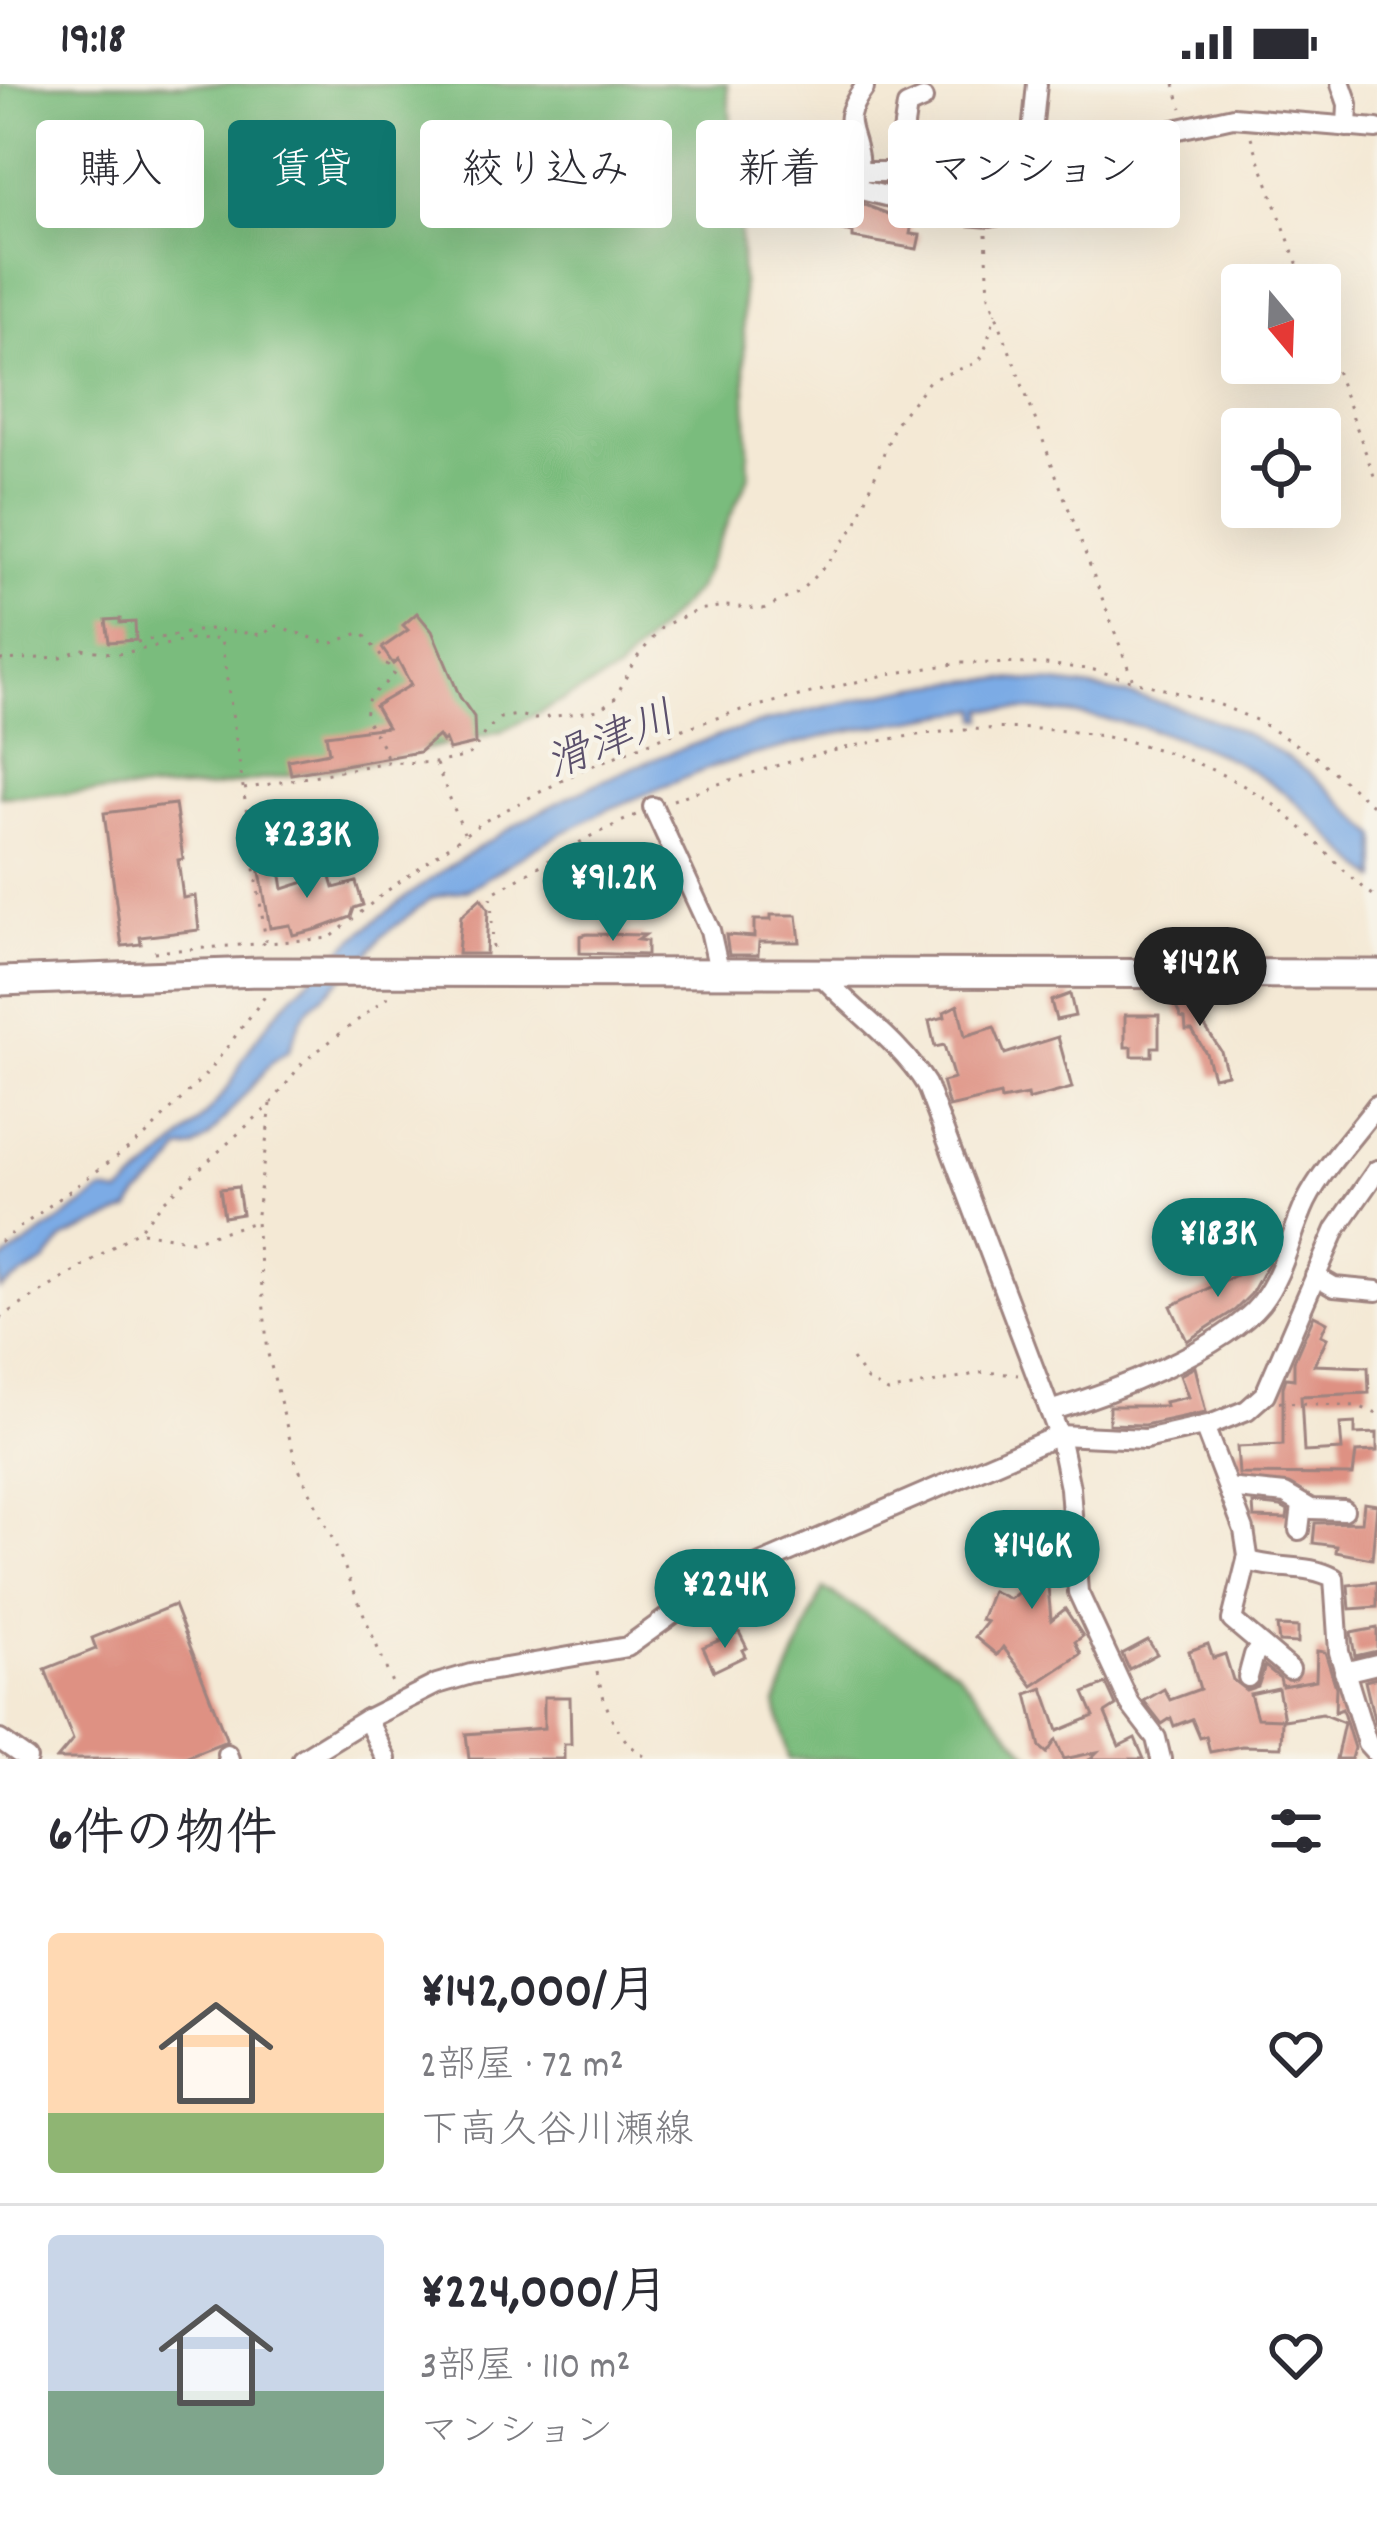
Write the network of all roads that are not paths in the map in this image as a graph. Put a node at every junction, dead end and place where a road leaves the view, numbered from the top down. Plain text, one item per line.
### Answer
1 (1037, 84) edge
2 (1341, 84) edge
3 (865, 88) dead end
4 (923, 99) dead end
5 (850, 120) edge
6 (1033, 120) edge
7 (1347, 127) junction
8 (1180, 129) edge
9 (1377, 129) edge
10 (864, 172) edge
11 (653, 808) road end
12 (1377, 974) edge
13 (720, 975) junction
14 (821, 975) junction
15 (0, 981) edge
16 (1377, 1106) edge
17 (1377, 1170) edge
18 (1315, 1276) junction
19 (1377, 1291) edge
20 (1050, 1411) junction
21 (1204, 1426) junction
22 (1058, 1435) junction
23 (1228, 1488) junction
24 (1302, 1505) junction
25 (1344, 1510) dead end
26 (1299, 1530) dead end
27 (1247, 1560) junction
28 (1261, 1646) junction
29 (1377, 1664) edge
30 (1290, 1669) dead end
31 (1344, 1672) junction
32 (1248, 1678) dead end
33 (368, 1719) junction
34 (0, 1740) edge
35 (1377, 1754) edge
36 (27, 1759) edge
37 (302, 1759) edge
38 (386, 1759) edge
39 (1161, 1759) edge

1 - 6 street
2 - 7 street
3 - 5 street
4 - 10 street
7 - 8 street
7 - 9 street
11 - 13 street
12 - 14 main road
13 - 14 main road
13 - 15 main road
14 - 20 street
16 - 20 street
17 - 18 street
18 - 19 street
18 - 21 street
20 - 22 street
21 - 22 street
21 - 23 street
22 - 33 street
22 - 39 street
23 - 24 street
23 - 27 street
24 - 25 street
24 - 26 street
27 - 28 street
27 - 31 street
28 - 30 street
28 - 32 street
29 - 31 street
31 - 35 street
33 - 37 street
33 - 38 street
34 - 36 street

